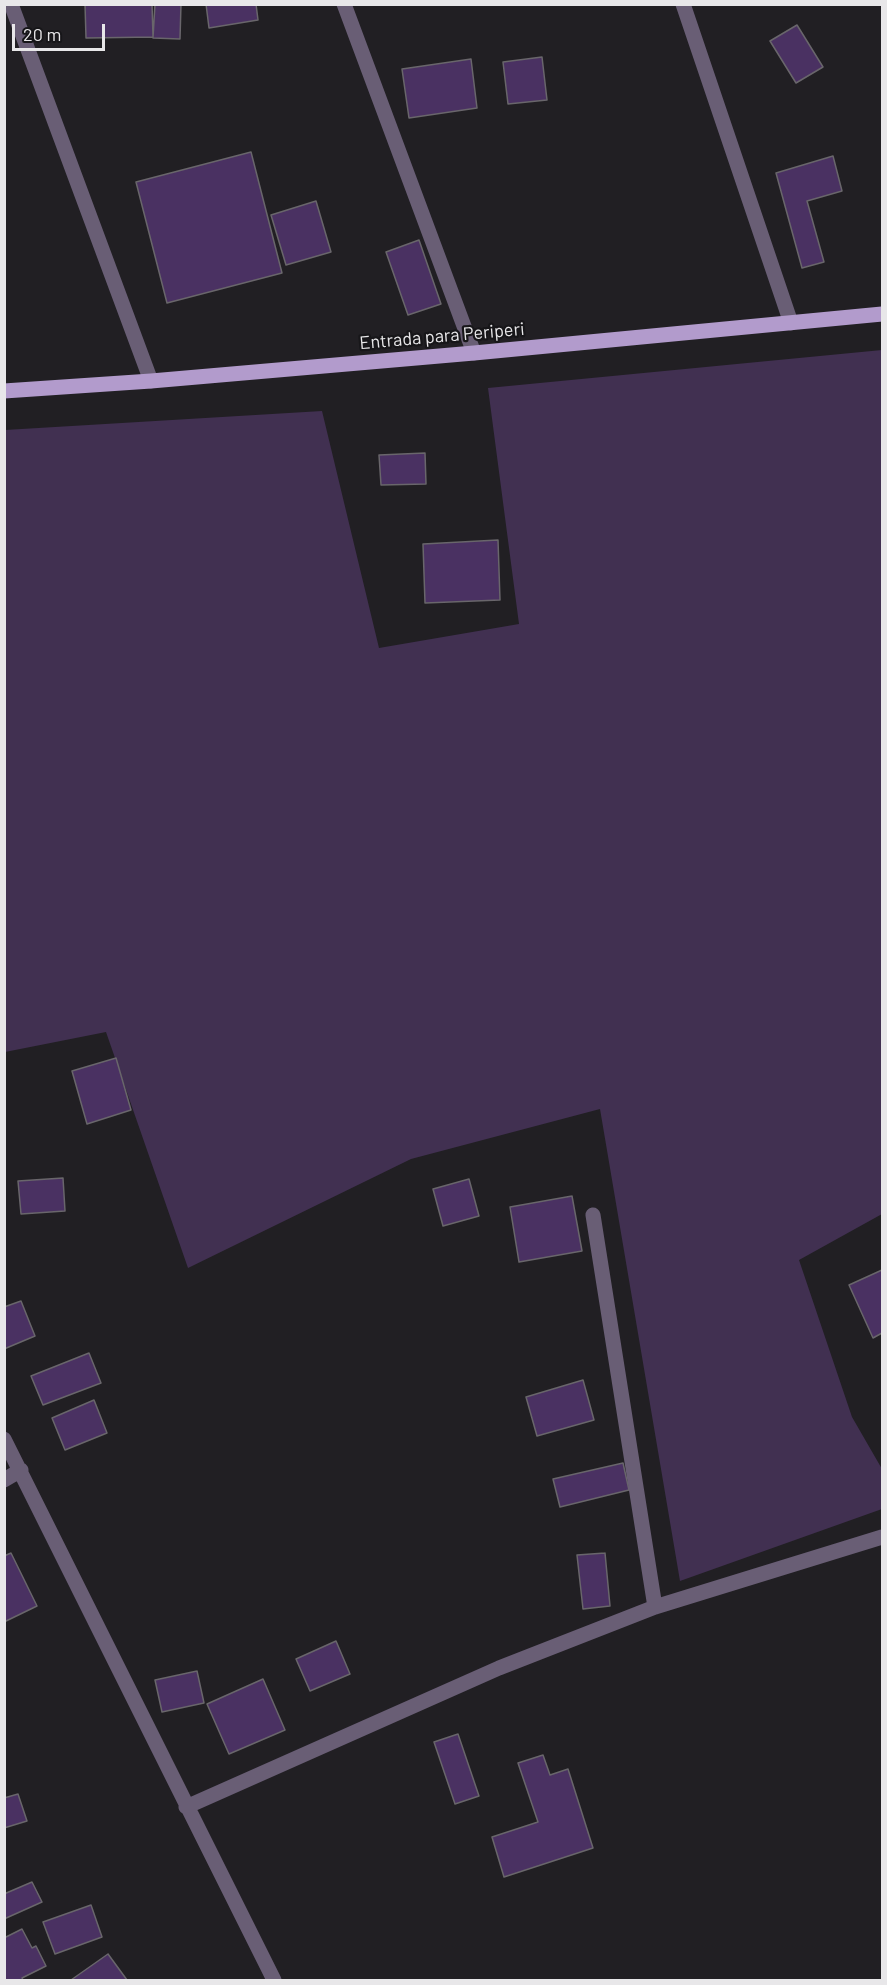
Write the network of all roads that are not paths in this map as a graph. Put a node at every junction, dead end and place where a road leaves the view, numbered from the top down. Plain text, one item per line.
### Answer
1 (10, 4) edge
2 (344, 4) edge
3 (683, 4) edge
4 (882, 314) edge
5 (791, 323) junction
6 (474, 353) junction
7 (151, 381) junction
8 (4, 391) edge
9 (593, 1215) dead end
10 (4, 1438) edge
11 (21, 1470) junction
12 (4, 1480) edge
13 (882, 1537) edge
14 (655, 1607) junction
15 (186, 1807) junction
16 (274, 1980) edge

1 - 7 street
2 - 6 street
3 - 5 street
4 - 5 main road, Entrada para Periperi
5 - 6 main road, Entrada para Periperi
6 - 7 main road, Entrada para Periperi
7 - 8 main road, Entrada para Periperi
9 - 14 street
10 - 11 street
11 - 12 street
11 - 15 street
13 - 14 street
14 - 15 street
15 - 16 street

